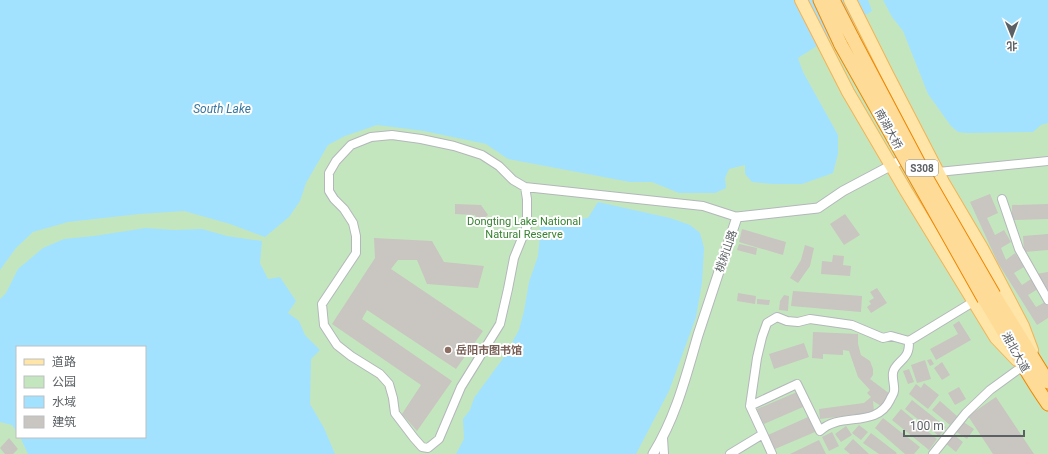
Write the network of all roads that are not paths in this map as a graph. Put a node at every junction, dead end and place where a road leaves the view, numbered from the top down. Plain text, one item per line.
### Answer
1 (801, 0) edge
2 (820, 0) edge
3 (833, 0) edge
4 (850, 0) edge
5 (925, 148) junction
6 (1048, 161) edge
7 (890, 166) junction
8 (938, 172) junction
9 (525, 187) junction
10 (906, 192) junction
11 (1002, 199) dead end
12 (737, 217) junction
13 (984, 299) junction
14 (1048, 300) edge
15 (909, 342) junction
16 (1023, 366) junction
17 (1043, 379) edge
18 (1046, 396) edge
19 (750, 406) junction
20 (763, 434) junction
21 (663, 438) junction
22 (654, 454) edge
23 (664, 454) edge
24 (730, 454) edge
25 (772, 454) edge
26 (933, 454) edge

1 - 7 main road
2 - 13 highway, 南湖大桥 / S308, bridge
3 - 13 highway, 南湖大桥 / S308, bridge
4 - 5 main road
5 - 7 street, 桃树山路
5 - 8 main road
6 - 8 street
7 - 10 main road
7 - 12 street, 桃树山路
8 - 10 main road
8 - 17 main road
9 - 9 street
9 - 12 street
10 - 13 main road
11 - 14 street
12 - 21 street, 桃树山路
13 - 15 street
13 - 16 highway, 湘北大道 / S308
13 - 17 highway, 湘北大道 / S308
15 - 19 street
15 - 19 street
16 - 17 highway, 湘北大道 / S308
16 - 26 street
17 - 18 highway, 湘北大道 / S308
19 - 20 street
20 - 24 street
20 - 25 street
21 - 22 street, 桃树山路
21 - 23 street

